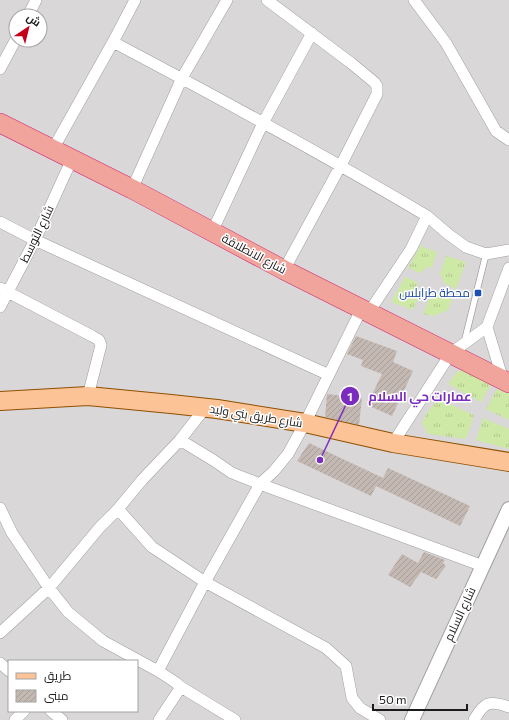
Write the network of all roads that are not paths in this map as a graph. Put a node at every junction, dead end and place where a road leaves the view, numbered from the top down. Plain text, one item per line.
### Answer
1 (135, 0) edge
2 (227, 0) edge
3 (267, 0) edge
4 (414, 0) edge
5 (312, 34) junction
6 (113, 42) junction
7 (11, 48) edge
8 (0, 69) edge
9 (182, 78) junction
10 (0, 123) edge
11 (263, 123) junction
12 (509, 140) edge
13 (53, 149) junction
14 (72, 159) junction
15 (341, 165) junction
16 (132, 189) junction
17 (427, 216) junction
18 (0, 222) edge
19 (212, 232) junction
20 (35, 240) junction
21 (509, 250) edge
22 (486, 254) junction
23 (509, 268) edge
24 (284, 270) junction
25 (4, 290) edge
26 (0, 307) edge
27 (366, 310) junction
28 (487, 327) junction
29 (457, 348) junction
30 (329, 375) junction
31 (506, 382) edge
32 (88, 396) junction
33 (0, 401) edge
34 (205, 408) junction
35 (305, 423) junction
36 (180, 440) junction
37 (394, 443) junction
38 (509, 462) edge
39 (260, 484) junction
40 (0, 508) edge
41 (118, 509) junction
42 (509, 509) edge
43 (506, 525) edge
44 (483, 566) junction
45 (205, 582) junction
46 (49, 588) junction
47 (0, 634) edge
48 (138, 660) edge
49 (138, 660) edge
50 (0, 663) edge
51 (8, 670) edge
52 (158, 671) junction
53 (181, 687) junction
54 (509, 707) edge
55 (23, 712) edge
56 (53, 712) edge
57 (15, 720) edge
58 (62, 720) edge
59 (159, 720) edge
60 (235, 720) edge
61 (380, 720) edge
62 (412, 720) edge
63 (474, 720) edge

1 - 6 street
2 - 9 street
3 - 5 street
4 - 12 street
5 - 11 street
5 - 15 street
6 - 9 street
6 - 13 street
7 - 8 street
9 - 11 street
9 - 16 street
10 - 13 highway, شارع الانطلاقة
11 - 15 street
11 - 19 street
13 - 14 highway, شارع الانطلاقة
14 - 16 highway, شارع الانطلاقة
14 - 20 street, شارع التوسط
15 - 17 street
15 - 24 street
16 - 19 highway, شارع الانطلاقة
17 - 22 street
17 - 27 street
18 - 20 street
19 - 24 highway, شارع الانطلاقة
20 - 25 street, شارع التوسط
20 - 30 street
21 - 22 street
22 - 29 lane
23 - 28 street
24 - 27 highway, شارع الانطلاقة
25 - 26 street, شارع التوسط
25 - 32 street
27 - 29 highway, شارع الانطلاقة
27 - 30 street
28 - 29 street
28 - 31 street
29 - 31 highway, شارع الانطلاقة
29 - 37 street
30 - 35 street
32 - 33 main road, شارع طريق بني وليد
32 - 34 main road, شارع طريق بني وليد
34 - 35 main road, شارع طريق بني وليد
34 - 36 street
35 - 37 main road, شارع طريق بني وليد
35 - 39 street
36 - 39 street
36 - 41 street
37 - 38 main road, شارع طريق بني وليد
39 - 44 street
39 - 45 street
40 - 46 street
41 - 45 street
41 - 46 street
42 - 43 street, شارع السلام
43 - 44 street, شارع السلام
44 - 62 street, شارع السلام
45 - 52 street
45 - 61 street
46 - 47 street
46 - 48 street
49 - 52 street
50 - 51 street
52 - 53 street
53 - 59 street
53 - 60 street
54 - 63 street
55 - 57 street
56 - 58 street

